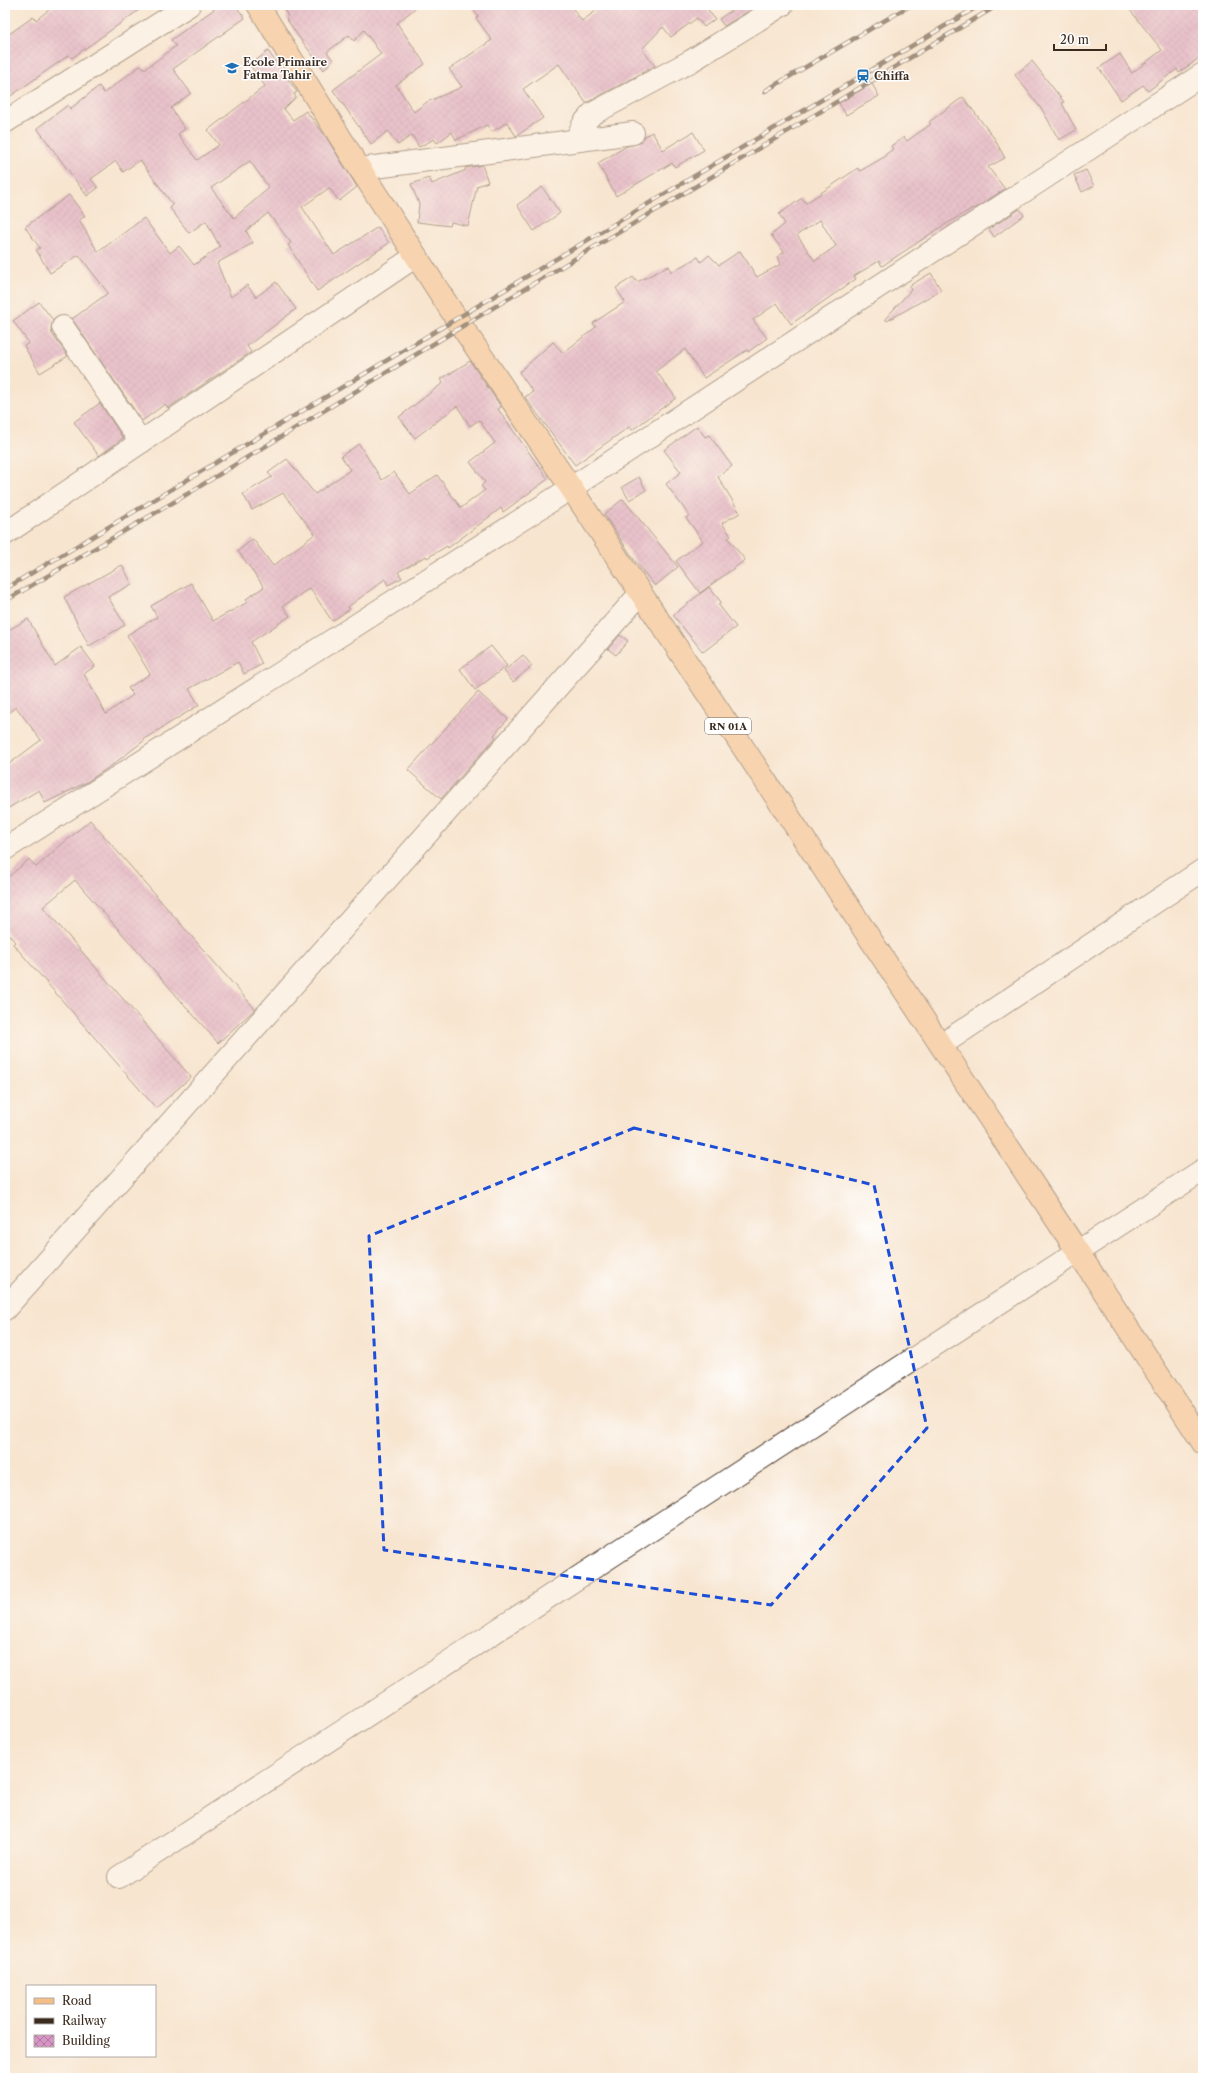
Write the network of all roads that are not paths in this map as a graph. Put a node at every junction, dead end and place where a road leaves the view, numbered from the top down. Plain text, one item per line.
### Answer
1 (190, 5) edge
2 (258, 5) edge
3 (780, 5) edge
4 (1203, 74) edge
5 (5, 122) edge
6 (633, 133) dead end
7 (576, 140) junction
8 (360, 169) junction
9 (416, 256) junction
10 (63, 327) dead end
11 (141, 442) junction
12 (571, 488) junction
13 (5, 534) edge
14 (640, 594) junction
15 (5, 849) edge
16 (1203, 870) edge
17 (941, 1045) junction
18 (1203, 1170) edge
19 (1078, 1252) junction
20 (5, 1309) edge
21 (1203, 1444) edge
22 (118, 1877) dead end

1 - 5 street
2 - 8 main road, RN 01A
3 - 7 street
4 - 12 street
6 - 7 street
7 - 8 street
8 - 9 main road, RN 01A
9 - 11 street
9 - 12 main road, RN 01A
10 - 11 street
11 - 13 street
12 - 14 main road, RN 01A
12 - 15 street
14 - 17 main road, RN 01A
14 - 20 street
16 - 17 street
17 - 19 main road, RN 01A
18 - 19 street
19 - 21 main road, RN 01A
19 - 22 street

